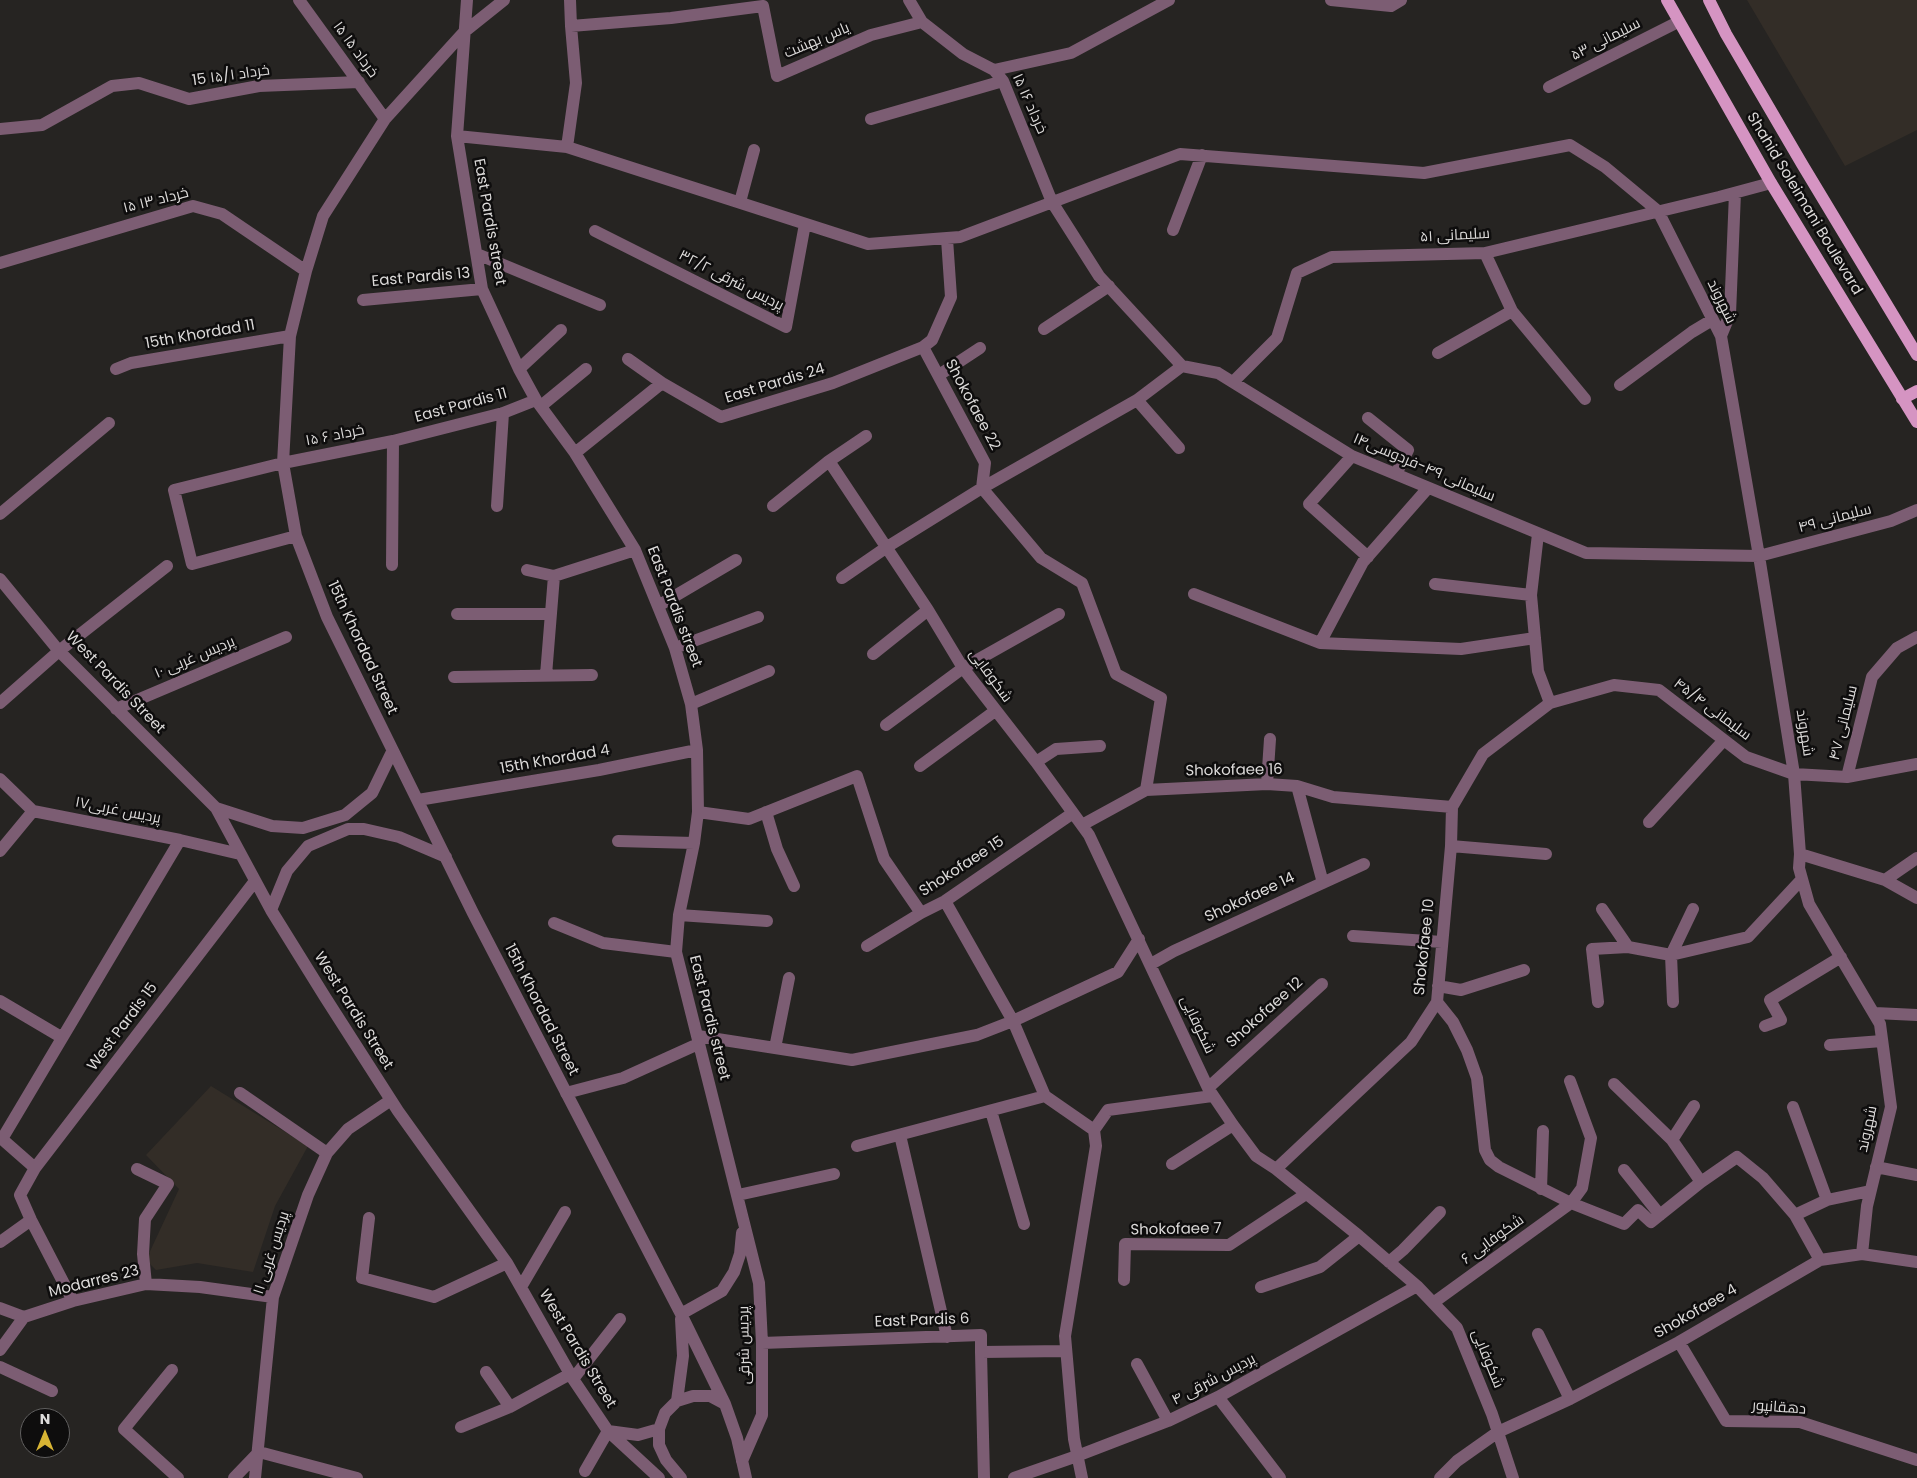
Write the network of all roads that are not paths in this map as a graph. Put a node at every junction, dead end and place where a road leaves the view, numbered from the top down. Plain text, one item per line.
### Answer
1 (299, 0) edge
2 (467, 0) edge
3 (504, 0) edge
4 (570, 0) edge
5 (909, 0) edge
6 (1169, 0) edge
7 (1331, 0) edge
8 (1402, 0) edge
9 (1667, 0) edge
10 (1709, 0) edge
11 (922, 22) junction
12 (1678, 22) junction
13 (571, 26) junction
14 (464, 32) junction
15 (994, 70) junction
16 (1002, 81) junction
17 (359, 82) junction
18 (1549, 88) dead end
19 (385, 119) junction
20 (871, 119) dead end
21 (0, 129) edge
22 (457, 136) junction
23 (567, 147) junction
24 (754, 150) dead end
25 (1202, 155) junction
26 (1771, 183) junction
27 (1735, 193) junction
28 (740, 202) junction
29 (1052, 202) junction
30 (1658, 211) junction
31 (805, 224) junction
32 (1173, 230) dead end
33 (595, 231) dead end
34 (947, 239) junction
35 (1485, 253) junction
36 (477, 254) junction
37 (0, 263) edge
38 (306, 271) junction
39 (1109, 286) junction
40 (482, 289) junction
41 (363, 300) dead end
42 (600, 305) dead end
43 (1512, 311) junction
44 (1712, 320) junction
45 (1044, 329) dead end
46 (561, 330) dead end
47 (290, 336) junction
48 (1721, 336) junction
49 (923, 347) junction
50 (980, 348) dead end
51 (1438, 353) dead end
52 (1917, 355) edge
53 (628, 359) dead end
54 (1182, 366) junction
55 (116, 369) dead end
56 (519, 369) junction
57 (586, 369) dead end
58 (939, 375) junction
59 (1233, 382) junction
60 (662, 383) junction
61 (1620, 385) dead end
62 (1917, 391) edge
63 (1585, 399) dead end
64 (1902, 399) junction
65 (1137, 400) junction
66 (538, 402) junction
67 (503, 413) junction
68 (1368, 418) dead end
69 (1917, 422) edge
70 (109, 423) dead end
71 (866, 436) dead end
72 (394, 441) junction
73 (1180, 448) dead end
74 (575, 453) junction
75 (1352, 456) junction
76 (829, 461) junction
77 (283, 463) junction
78 (1396, 474) junction
79 (982, 488) junction
80 (1428, 488) junction
81 (497, 506) dead end
82 (772, 506) dead end
83 (1917, 510) edge
84 (0, 514) edge
85 (1538, 534) junction
86 (296, 536) junction
87 (887, 547) junction
88 (635, 550) junction
89 (1759, 556) junction
90 (1368, 557) junction
91 (736, 560) dead end
92 (167, 566) dead end
93 (392, 566) dead end
94 (527, 570) dead end
95 (554, 576) junction
96 (0, 578) edge
97 (842, 578) dead end
98 (1435, 584) dead end
99 (1194, 594) dead end
100 (1531, 595) junction
101 (658, 606) junction
102 (928, 610) junction
103 (457, 614) dead end
104 (551, 614) junction
105 (1059, 614) dead end
106 (758, 617) dead end
107 (286, 637) dead end
108 (1917, 637) edge
109 (1534, 638) junction
110 (1320, 643) junction
111 (676, 648) junction
112 (59, 651) junction
113 (873, 654) dead end
114 (963, 668) junction
115 (769, 672) dead end
116 (546, 675) junction
117 (592, 675) dead end
118 (454, 677) dead end
119 (0, 702) edge
120 (1550, 703) junction
121 (692, 704) junction
122 (116, 709) junction
123 (995, 711) junction
124 (886, 725) dead end
125 (1270, 739) dead end
126 (1724, 740) junction
127 (1100, 746) dead end
128 (697, 750) junction
129 (392, 752) junction
130 (1036, 762) junction
131 (1917, 764) edge
132 (920, 766) dead end
133 (1794, 774) junction
134 (1847, 777) junction
135 (0, 779) edge
136 (1267, 784) junction
137 (1297, 786) junction
138 (1146, 790) junction
139 (418, 800) junction
140 (1452, 807) junction
141 (216, 808) junction
142 (33, 811) junction
143 (698, 812) junction
144 (766, 812) junction
145 (1073, 813) junction
146 (1649, 822) dead end
147 (1082, 825) junction
148 (180, 840) junction
149 (618, 841) dead end
150 (694, 844) junction
151 (1451, 846) junction
152 (0, 851) edge
153 (240, 854) junction
154 (1546, 854) dead end
155 (1800, 854) junction
156 (446, 857) junction
157 (1917, 858) edge
158 (1364, 864) dead end
159 (1802, 879) junction
160 (1885, 880) junction
161 (255, 881) junction
162 (1323, 883) junction
163 (794, 886) dead end
164 (1917, 898) edge
165 (945, 901) junction
166 (1602, 909) dead end
167 (1693, 909) dead end
168 (271, 910) junction
169 (921, 912) junction
170 (679, 915) junction
171 (767, 920) dead end
172 (554, 923) dead end
173 (1353, 936) dead end
174 (1139, 939) junction
175 (1442, 942) junction
176 (867, 946) dead end
177 (1628, 947) junction
178 (676, 952) junction
179 (1670, 955) junction
180 (1841, 957) junction
181 (1151, 964) junction
182 (1524, 970) dead end
183 (789, 978) dead end
184 (1322, 984) dead end
185 (1438, 986) junction
186 (0, 1000) edge
187 (1437, 1002) junction
188 (1598, 1002) dead end
189 (1673, 1002) dead end
190 (1874, 1013) junction
191 (1917, 1015) edge
192 (1013, 1021) junction
193 (1765, 1026) dead end
194 (62, 1037) junction
195 (698, 1040) junction
196 (1882, 1041) junction
197 (1830, 1045) dead end
198 (775, 1048) junction
199 (1570, 1081) dead end
200 (1614, 1084) dead end
201 (1210, 1092) junction
202 (240, 1093) dead end
203 (566, 1093) junction
204 (1045, 1096) junction
205 (391, 1100) junction
206 (1694, 1106) dead end
207 (1793, 1107) dead end
208 (991, 1111) junction
209 (1233, 1125) junction
210 (1094, 1130) junction
211 (1543, 1131) dead end
212 (900, 1135) junction
213 (1672, 1140) junction
214 (857, 1146) dead end
215 (327, 1153) junction
216 (1172, 1164) dead end
217 (1876, 1167) junction
218 (35, 1168) junction
219 (137, 1169) dead end
220 (1276, 1169) junction
221 (1624, 1170) dead end
222 (834, 1174) dead end
223 (1917, 1175) edge
224 (1701, 1182) junction
225 (1541, 1189) junction
226 (1870, 1191) junction
227 (1306, 1194) junction
228 (738, 1195) junction
229 (1827, 1200) junction
230 (1571, 1203) junction
231 (565, 1212) dead end
232 (1440, 1212) dead end
233 (1660, 1215) junction
234 (1795, 1215) junction
235 (369, 1218) dead end
236 (31, 1220) junction
237 (1024, 1224) dead end
238 (743, 1226) junction
239 (1359, 1236) junction
240 (0, 1242) edge
241 (1862, 1254) junction
242 (1820, 1260) junction
243 (1389, 1262) junction
244 (1917, 1262) edge
245 (508, 1263) junction
246 (1124, 1280) dead end
247 (146, 1284) junction
248 (1418, 1286) junction
249 (521, 1287) junction
250 (1260, 1287) dead end
251 (273, 1297) junction
252 (73, 1300) junction
253 (1434, 1303) junction
254 (0, 1308) edge
255 (681, 1314) junction
256 (24, 1318) junction
257 (620, 1320) dead end
258 (1538, 1334) dead end
259 (947, 1337) junction
260 (1679, 1342) junction
261 (762, 1343) junction
262 (0, 1350) edge
263 (1066, 1351) junction
264 (981, 1352) junction
265 (1137, 1364) dead end
266 (0, 1367) edge
267 (172, 1370) dead end
268 (486, 1372) dead end
269 (571, 1376) junction
270 (52, 1391) dead end
271 (1218, 1397) junction
272 (1570, 1399) junction
273 (677, 1401) junction
274 (725, 1404) junction
275 (510, 1407) junction
276 (1168, 1422) junction
277 (461, 1427) dead end
278 (658, 1429) junction
279 (608, 1431) junction
280 (1498, 1432) junction
281 (259, 1452) junction
282 (1077, 1456) junction
283 (1917, 1460) edge
284 (742, 1461) junction
285 (585, 1471) dead end
286 (178, 1478) edge
287 (234, 1478) edge
288 (256, 1478) edge
289 (357, 1478) edge
290 (659, 1478) edge
291 (681, 1478) edge
292 (746, 1478) edge
293 (984, 1478) edge
294 (1014, 1478) edge
295 (1082, 1478) edge
296 (1280, 1478) edge
297 (1440, 1478) edge
298 (1513, 1478) edge

1 - 17 street, ۱۵ خرداد ۱۵
2 - 14 street, East Pardis street
3 - 14 street, 15th Khordad Street
4 - 13 street
5 - 11 street, ۱۵ خرداد ۱۶
6 - 15 street
7 - 8 street
9 - 12 main road, Shahid Soleimani Boulevard
10 - 52 main road, Shahid Soleimani Boulevard
11 - 13 street, یاس بهشت
11 - 15 street, ۱۵ خرداد ۱۶
12 - 18 street, سلیمانی ۵۳
12 - 26 main road, Shahid Soleimani Boulevard
13 - 23 street
14 - 19 street, 15th Khordad Street
14 - 22 street, East Pardis street
15 - 16 street, ۱۵ خرداد ۱۶
16 - 20 street
16 - 29 street, ۱۵ خرداد ۱۶
17 - 19 street, ۱۵ خرداد ۱۵
17 - 21 street, 15 خرداد ۱۵/۱
19 - 38 street, 15th Khordad Street
22 - 23 street
22 - 36 street, East Pardis street
23 - 28 street
24 - 28 street
25 - 29 street
25 - 30 street
25 - 32 street
26 - 27 street, سلیمانی ۵۱
26 - 64 main road, Shahid Soleimani Boulevard
27 - 30 street, سلیمانی ۵۱
27 - 48 street
28 - 31 street
29 - 34 street
29 - 39 street
30 - 35 street, سلیمانی ۵۱
30 - 44 street, شهروند
31 - 33 street, پردیس شرقی ۳۲/۲
31 - 34 street
34 - 49 street
35 - 43 street
35 - 59 street, سلیمانی ۵۱
36 - 40 street, East Pardis street
36 - 42 street
37 - 38 street, ۱۵ خرداد ۱۳
38 - 47 street, 15th Khordad Street
39 - 45 street
39 - 54 street
40 - 41 street, East Pardis 13
40 - 56 street, East Pardis street
43 - 51 street
43 - 63 street
44 - 48 street, شهروند
44 - 61 street
46 - 56 street
47 - 55 street, 15th Khordad 11
47 - 77 street, 15th Khordad Street
48 - 89 street, شهروند
49 - 58 street, Shokofaee 22
49 - 60 street, East Pardis 24
50 - 58 street
53 - 60 street, East Pardis 24
54 - 59 street, سلیمانی ۴۹-فردوسی۱۴
54 - 65 street
56 - 66 street, East Pardis street
57 - 66 street, East Pardis 11
58 - 79 street, Shokofaee 22
59 - 75 street, سلیمانی ۴۹-فردوسی۱۴
60 - 74 street
62 - 64 main road
64 - 69 main road, Shahid Soleimani Boulevard
65 - 73 street
65 - 79 street
66 - 67 street, East Pardis 11
66 - 74 street, East Pardis street
67 - 72 street, East Pardis 11
67 - 81 street
68 - 78 street
70 - 84 street
71 - 76 street
72 - 77 street, ۱۵ خرداد ۶
72 - 93 street
74 - 88 street, East Pardis street
75 - 78 street, سلیمانی ۴۹-فردوسی۱۴
75 - 90 street
76 - 82 street
76 - 87 street, شکوفایی
77 - 86 street, 15th Khordad Street
77 - 86 street, ۱۵ خرداد ۶
78 - 80 street, سلیمانی ۴۹-فردوسی۱۴
79 - 87 street
79 - 138 street
80 - 85 street, سلیمانی ۴۹-فردوسی۱۴
80 - 90 street
83 - 89 street, سلیمانی ۴۹
85 - 89 street, سلیمانی ۴۹-فردوسی۱۴
85 - 100 street
86 - 129 street, 15th Khordad Street
87 - 97 street
87 - 102 street, شکوفایی
88 - 95 street
88 - 101 street, East Pardis street
89 - 133 street, شهروند
90 - 110 street
91 - 101 street
92 - 112 street
94 - 95 street
95 - 104 street
96 - 112 street, West Pardis Street
98 - 100 street
99 - 110 street
100 - 109 street
101 - 111 street, East Pardis street
102 - 113 street
102 - 114 street, شکوفایی
103 - 104 street
104 - 116 street
105 - 114 street
106 - 111 street
107 - 122 street, پردیس غربی ۱۰
108 - 134 street, سلیمانی ۴۷
109 - 110 street
109 - 120 street
111 - 121 street, East Pardis street
112 - 119 street
112 - 122 street, West Pardis Street
114 - 123 street, شکوفایی
114 - 124 street
115 - 121 street
116 - 117 street
116 - 118 street
120 - 126 street, سلیمانی ۴۵/۴
120 - 140 street, Shokofaee 10
121 - 128 street, East Pardis street
122 - 141 street, West Pardis Street
123 - 130 street, شکوفایی
123 - 132 street
125 - 136 street
126 - 133 street, سلیمانی ۴۵/۴
126 - 146 street
127 - 130 street
128 - 139 street, 15th Khordad 4
128 - 143 street, East Pardis street
129 - 139 street, 15th Khordad Street
129 - 141 street
130 - 145 street, شکوفایی
131 - 134 street, سلیمانی ۴۵/۴
133 - 134 street, سلیمانی ۴۵/۴
133 - 155 street, شهروند
135 - 142 street
136 - 137 street, Shokofaee 16
136 - 138 street, Shokofaee 16
137 - 140 street, Shokofaee 16
137 - 162 street
138 - 147 street, Shokofaee 16
139 - 156 street, 15th Khordad Street
140 - 151 street, Shokofaee 10
141 - 153 street, West Pardis Street
142 - 148 street, پردیس غربی۱۷
142 - 152 street
143 - 144 street
143 - 150 street, East Pardis street
144 - 163 street
144 - 169 street
145 - 147 street, شکوفایی
145 - 165 street, Shokofaee 15
147 - 174 street, شکوفایی
148 - 153 street, پردیس غربی۱۷
148 - 194 street
149 - 150 street
150 - 170 street, East Pardis street
151 - 154 street
151 - 175 street, Shokofaee 10
153 - 161 street, West Pardis Street
155 - 159 street, شهروند
155 - 160 street
156 - 168 street
156 - 203 street, 15th Khordad Street
157 - 160 street
158 - 162 street, Shokofaee 14
159 - 179 street
159 - 180 street, شهروند
160 - 164 street
161 - 168 street, West Pardis Street
161 - 218 street, West Pardis 15
162 - 181 street, Shokofaee 14
165 - 169 street, Shokofaee 15
165 - 192 street
166 - 177 street
167 - 179 street
168 - 205 street, West Pardis Street
169 - 176 street, Shokofaee 15
170 - 171 street
170 - 178 street, East Pardis street
172 - 178 street
173 - 175 street
174 - 181 street, شکوفایی
174 - 192 street
175 - 185 street, Shokofaee 10
177 - 179 street
177 - 188 street
178 - 195 street, East Pardis street
179 - 189 street
180 - 190 street, شهروند
180 - 193 street
181 - 201 street, شکوفایی
182 - 185 street
183 - 198 street
184 - 201 street, Shokofaee 12
185 - 187 street, Shokofaee 10
186 - 194 street
187 - 220 street, Shokofaee 10
187 - 225 street
190 - 191 street
190 - 196 street, شهروند
192 - 198 street
192 - 204 street
194 - 218 street
195 - 198 street
195 - 203 street
195 - 228 street, East Pardis street
196 - 197 street
196 - 217 street, شهروند
199 - 230 street
200 - 213 street
201 - 209 street, شکوفایی
201 - 210 street
202 - 215 street
203 - 255 street, 15th Khordad Street
204 - 208 street
204 - 210 street
205 - 215 street, پردیس غربی ۱۱
205 - 245 street, West Pardis Street
206 - 213 street
207 - 229 street
208 - 212 street
208 - 237 street
209 - 216 street
209 - 220 street, شکوفایی
210 - 263 street
211 - 225 street
212 - 214 street
212 - 259 street
213 - 224 street
215 - 251 street, پردیس غربی ۱۱
217 - 223 street
217 - 226 street, شهروند
218 - 236 street, West Pardis 15
219 - 247 street
220 - 227 street, شکوفایی
221 - 233 street
222 - 228 street
224 - 233 street
224 - 234 street
225 - 230 street
226 - 229 street
226 - 241 street, شهروند
227 - 239 street, شکوفایی
227 - 246 street, Shokofaee 7
228 - 238 street, East Pardis street
229 - 234 street
230 - 233 street
230 - 253 street, شکوفایی ۶
231 - 249 street
232 - 243 street
234 - 242 street
235 - 245 street
236 - 240 street
236 - 252 street
238 - 255 street
238 - 261 street, پردیس شرقی
239 - 243 street, شکوفایی
239 - 250 street
241 - 242 street, Shokofaee 4
241 - 244 street, Shokofaee 4
242 - 260 street, Shokofaee 4
243 - 248 street, شکوفایی
245 - 249 street, West Pardis Street
247 - 251 street, Modarres 23
247 - 252 street, Modarres 23
248 - 253 street, شکوفایی
248 - 271 street, پردیس شرقی ۴
249 - 269 street, West Pardis Street
251 - 281 street, پردیس غربی ۱۱
252 - 256 street, Modarres 23
253 - 280 street, شکوفایی
254 - 256 street
255 - 273 street
255 - 274 street, 15th Khordad Street
256 - 262 street
257 - 269 street
258 - 272 street
259 - 261 street, East Pardis 6
259 - 264 street, East Pardis 6
260 - 272 street, Shokofaee 4
260 - 283 street, دهقانپور
261 - 284 street, پردیس شرقی
263 - 264 street
263 - 282 street
264 - 293 street
265 - 276 street
266 - 270 street
267 - 286 street
268 - 275 street
269 - 275 street
269 - 279 street, West Pardis Street
271 - 276 street, پردیس شرقی ۴
271 - 296 street
272 - 280 street, Shokofaee 4
273 - 274 street
273 - 278 street
274 - 284 street, 15th Khordad Street
275 - 277 street
276 - 282 street, پردیس شرقی ۴
278 - 279 street
278 - 291 street
279 - 285 street
279 - 290 street, West Pardis Street
280 - 297 street, Shokofaee 4
280 - 298 street, شکوفایی
281 - 287 street
281 - 288 street, پردیس غربی ۱۱
281 - 289 street
282 - 294 street, پردیس شرقی ۴
282 - 295 street
284 - 292 street, 15th Khordad Street

